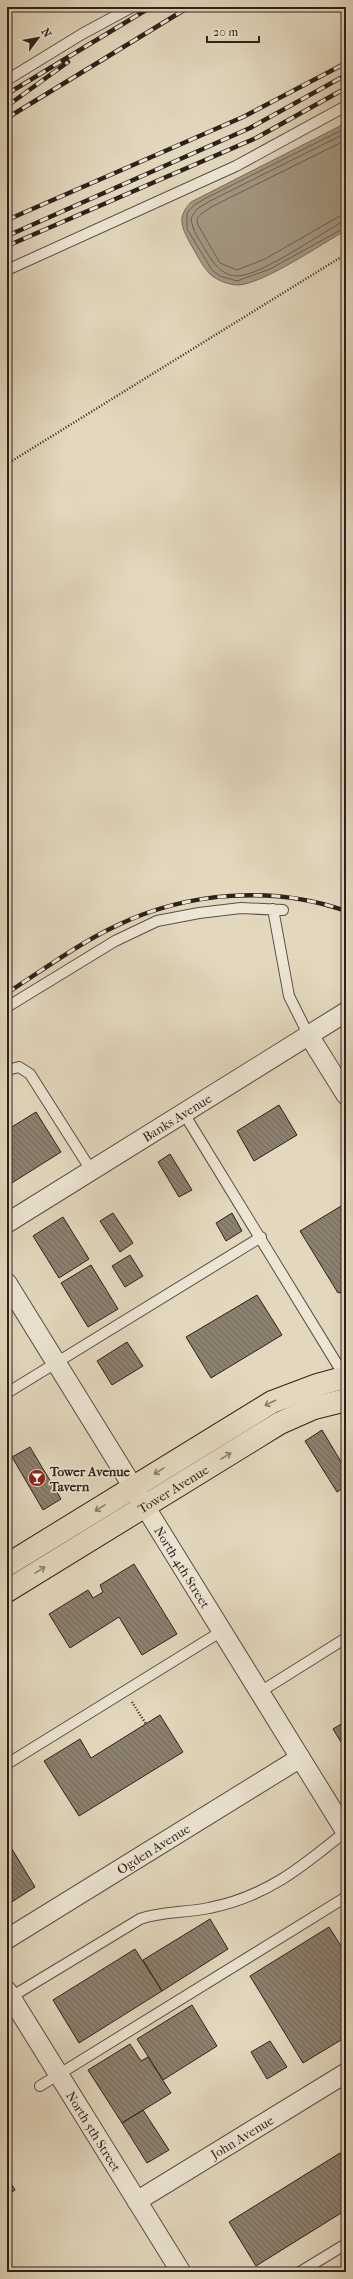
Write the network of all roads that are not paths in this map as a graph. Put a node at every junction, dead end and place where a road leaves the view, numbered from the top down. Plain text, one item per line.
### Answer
1 (132, 7) edge
2 (7, 80) edge
3 (346, 106) edge
4 (7, 270) edge
5 (273, 909) junction
6 (283, 910) dead end
7 (7, 1007) edge
8 (346, 1012) edge
9 (308, 1034) junction
10 (7, 1070) edge
11 (346, 1095) edge
12 (183, 1112) junction
13 (92, 1170) junction
14 (7, 1223) edge
15 (261, 1237) junction
16 (7, 1283) edge
17 (56, 1362) junction
18 (346, 1377) edge
19 (7, 1393) edge
20 (346, 1400) edge
21 (133, 1487) junction
22 (145, 1506) junction
23 (7, 1565) edge
24 (7, 1591) edge
25 (222, 1631) junction
26 (346, 1638) edge
27 (260, 1692) junction
28 (300, 1758) junction
29 (7, 1764) edge
30 (346, 1831) edge
31 (346, 1897) edge
32 (7, 1939) edge
33 (9, 1994) edge
34 (59, 2074) junction
35 (346, 2074) edge
36 (40, 2086) dead end
37 (137, 2201) junction
38 (346, 2244) edge
39 (182, 2272) edge
40 (300, 2272) edge

1 - 2 lane
3 - 4 lane
5 - 6 lane
5 - 7 lane
5 - 9 lane
8 - 9 street, Banks Avenue
9 - 11 street
9 - 12 street, Banks Avenue
10 - 13 lane
12 - 13 street, Banks Avenue
12 - 15 lane
13 - 14 street, Banks Avenue
15 - 17 lane
15 - 18 lane
16 - 17 street, North 4th Street
17 - 19 lane
17 - 21 street, North 4th Street
18 -> 21 main road, Tower Avenue
22 -> 20 main road, Tower Avenue
21 - 22 street, North 4th Street
21 -> 23 main road, Tower Avenue
24 -> 22 main road, Tower Avenue
22 - 25 street, North 4th Street
25 - 27 street, North 4th Street
25 - 29 lane
26 - 27 lane
27 - 28 street, North 4th Street
28 - 30 street, North 4th Street
28 - 32 street, Ogden Avenue
30 - 33 lane
31 - 34 lane
33 - 34 street, North 5th Street
34 - 36 lane
34 - 37 street, North 5th Street
35 - 37 street, John Avenue
37 - 39 street, North 5th Street
38 - 40 lane

